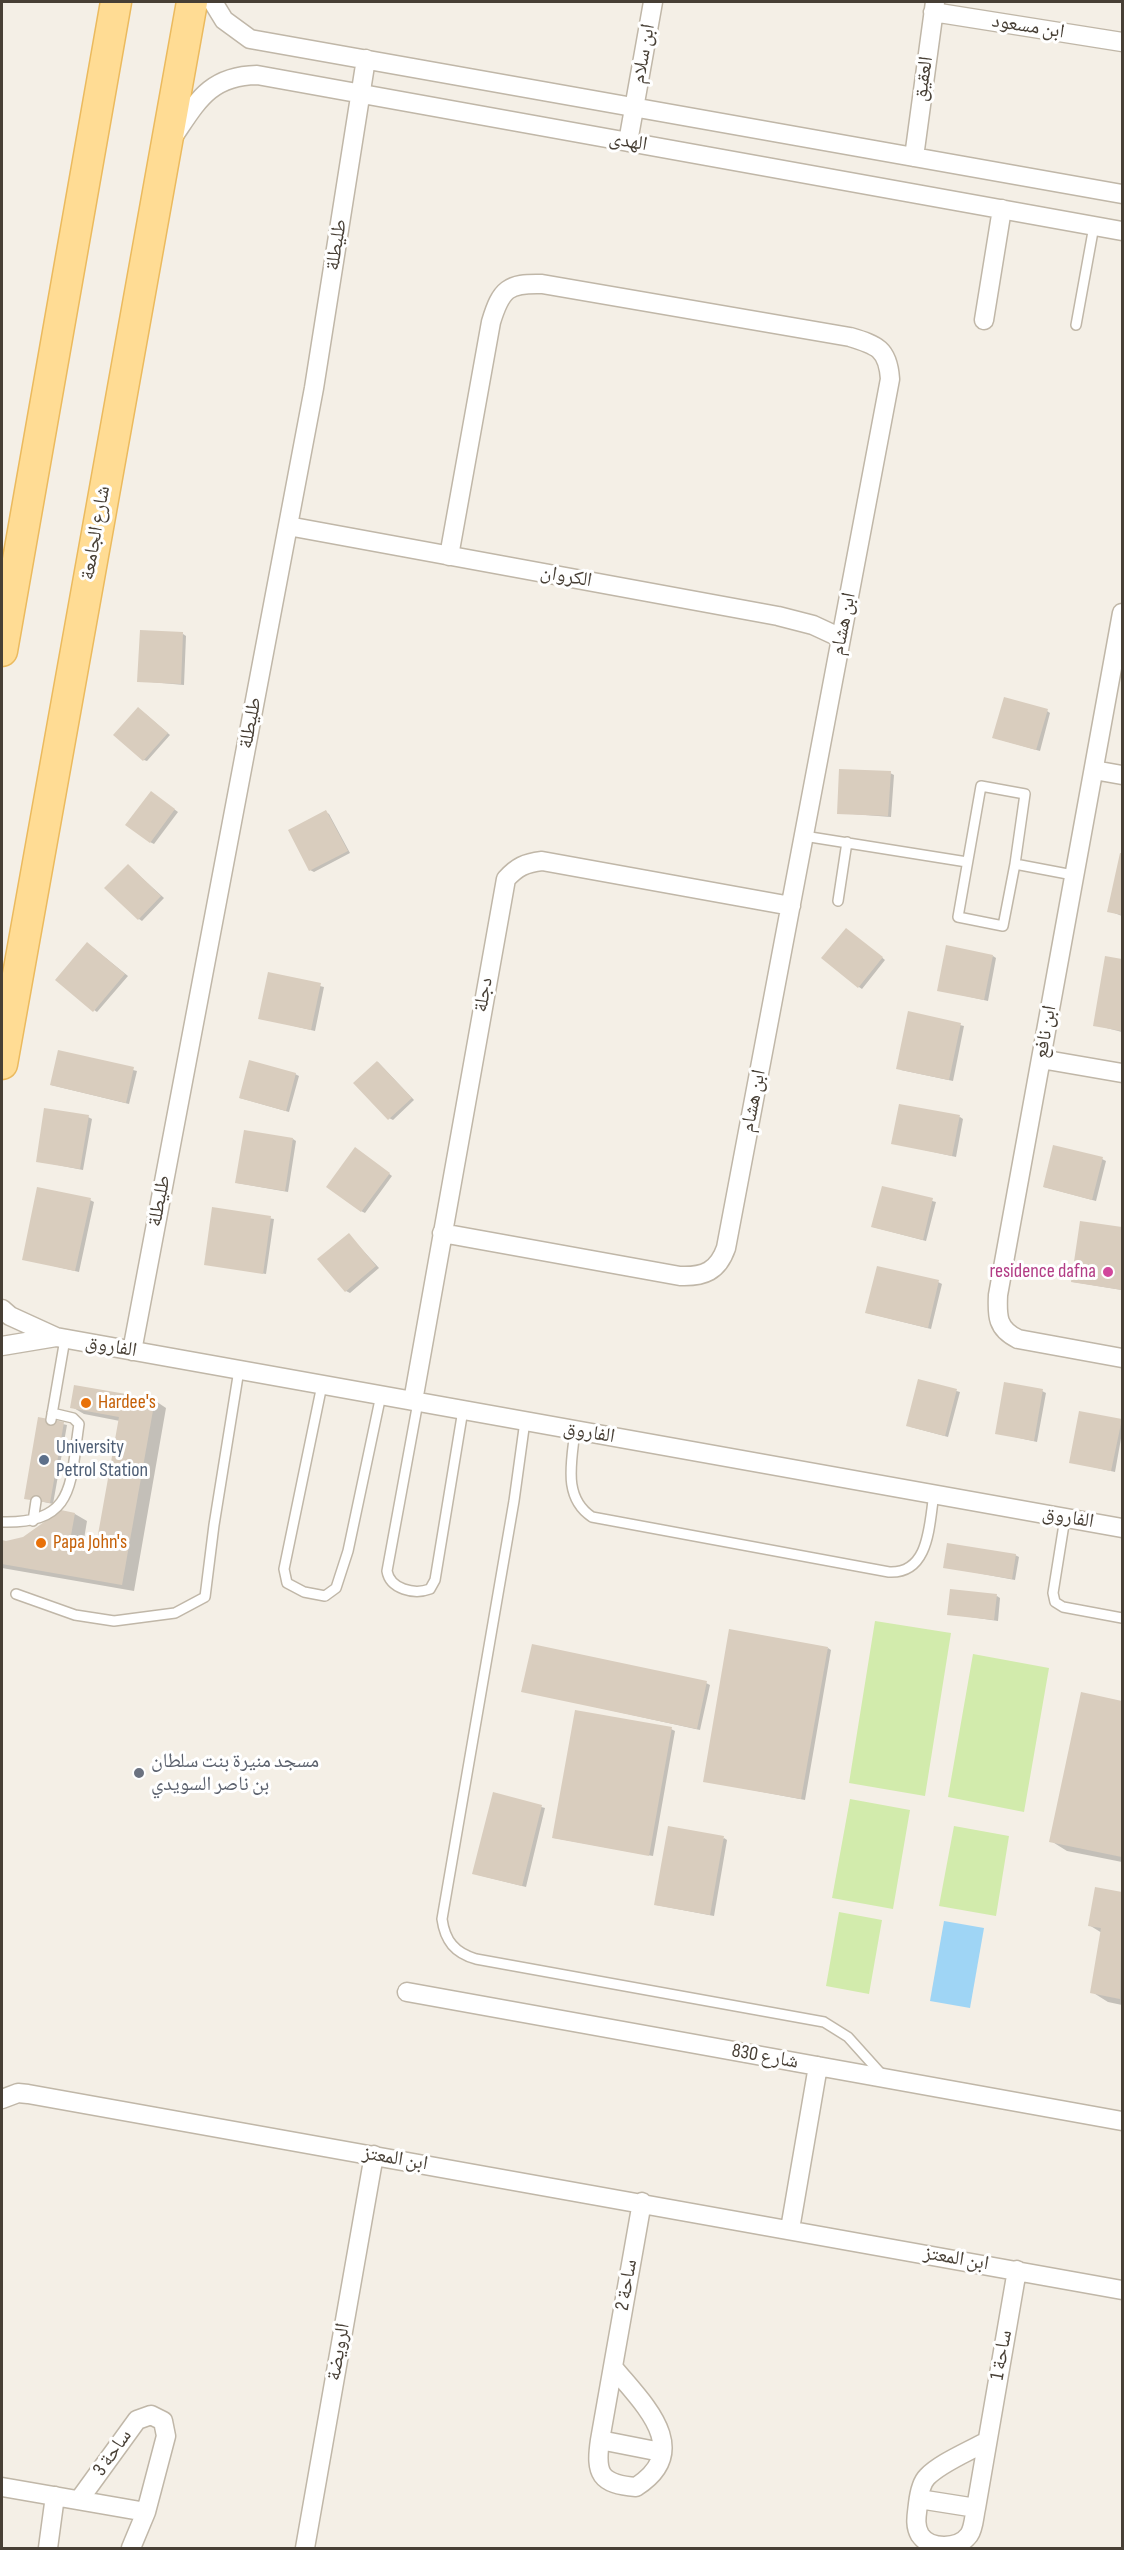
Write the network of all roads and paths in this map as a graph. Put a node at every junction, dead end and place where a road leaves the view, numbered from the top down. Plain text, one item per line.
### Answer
1 (116, 2) edge
2 (192, 2) edge
3 (213, 2) edge
4 (653, 2) edge
5 (934, 7) edge
6 (1122, 42) edge
7 (366, 59) junction
8 (360, 94) junction
9 (635, 107) junction
10 (628, 142) junction
11 (165, 148) junction
12 (914, 157) junction
13 (1122, 194) edge
14 (1002, 210) junction
15 (1094, 226) junction
16 (1122, 231) edge
17 (984, 320) dead end
18 (1076, 325) dead end
19 (29, 496) junction
20 (288, 526) junction
21 (449, 556) junction
22 (2, 578) edge
23 (1122, 613) edge
24 (841, 638) junction
25 (2, 651) edge
26 (1094, 770) junction
27 (1122, 775) edge
28 (804, 836) junction
29 (847, 842) junction
30 (968, 862) junction
31 (1015, 864) junction
32 (1073, 875) junction
33 (838, 901) dead end
34 (791, 906) junction
35 (1041, 1059) junction
36 (2, 1064) edge
37 (1122, 1073) edge
38 (442, 1233) junction
39 (2, 1309) edge
40 (61, 1338) junction
41 (2, 1346) edge
42 (132, 1351) junction
43 (1122, 1358) edge
44 (239, 1370) junction
45 (322, 1385) junction
46 (381, 1395) junction
47 (415, 1401) junction
48 (463, 1410) junction
49 (525, 1421) junction
50 (575, 1430) junction
51 (934, 1494) junction
52 (36, 1501) dead end
53 (1065, 1518) junction
54 (33, 1521) junction
55 (2, 1522) edge
56 (1122, 1528) edge
57 (16, 1594) dead end
58 (1122, 1618) edge
59 (407, 1992) dead end
60 (818, 2066) junction
61 (886, 2078) junction
62 (2, 2099) edge
63 (1122, 2121) edge
64 (374, 2155) junction
65 (642, 2202) junction
66 (790, 2229) junction
67 (1017, 2270) junction
68 (1122, 2290) edge
69 (613, 2367) junction
70 (600, 2440) junction
71 (987, 2441) junction
72 (661, 2452) junction
73 (2, 2487) edge
74 (55, 2496) junction
75 (919, 2499) junction
76 (79, 2500) junction
77 (976, 2508) junction
78 (146, 2512) junction
79 (48, 2548) edge
80 (131, 2548) edge
81 (305, 2548) edge

1 - 19 main road
2 - 11 main road, شارع الجامعة
3 - 7 street, الهدى
4 - 9 street, ابن سلام
5 - 6 street, ابن مسعود
5 - 12 street, العقيق
7 - 8 street, طليطلة
7 - 9 street, الهدى
8 - 10 street, الهدى
8 - 11 street, الهدى
8 - 20 street, طليطلة
9 - 10 street, ابن سلام
9 - 12 street, الهدى
10 - 14 street, الهدى
11 - 36 main road, شارع الجامعة
12 - 13 street, الهدى
14 - 15 street, الهدى
14 - 17 street
15 - 16 street, الهدى
15 - 18 lane
19 - 22 street
19 - 25 main road
20 - 21 street, الكروان
20 - 42 street, طليطلة
21 - 24 street, الكروان
21 - 24 street, ابن هشام
23 - 26 street, ابن نافع
24 - 28 street, ابن هشام
26 - 27 street
26 - 32 street, ابن نافع
28 - 29 lane
28 - 34 street, ابن هشام
29 - 30 lane
29 - 33 lane
30 - 31 lane
30 - 31 lane
31 - 32 lane
32 - 35 street, ابن نافع
34 - 38 street, ابن هشام
34 - 38 street, دجلة
35 - 37 street
35 - 43 street, ابن نافع
38 - 47 street, دجلة
39 - 40 street, الفاروق
40 - 41 street, الفاروق
40 - 42 street, الفاروق
40 - 54 lane
42 - 44 street, الفاروق
44 - 45 street, الفاروق
44 - 57 lane
45 - 46 street, الفاروق
45 - 46 lane
46 - 47 street, الفاروق
47 - 48 street, الفاروق
47 - 48 lane
48 - 49 street, الفاروق
49 - 50 street, الفاروق
49 - 61 lane
50 - 51 street, الفاروق
50 - 51 lane
51 - 53 street, الفاروق
52 - 54 lane
53 - 56 street, الفاروق
53 - 58 lane
54 - 55 lane
59 - 60 street, شارع 830
60 - 61 street, شارع 830
60 - 66 street
61 - 63 street, شارع 830
62 - 64 street, ابن المعتز
64 - 65 street, ابن المعتز
64 - 81 street, الرويضة
65 - 66 street, ابن المعتز
65 - 69 street, ساحة 2
66 - 67 street, ابن المعتز
67 - 68 street, ابن المعتز
67 - 71 street, ساحة 1
69 - 70 street, ساحة 2
69 - 72 street
70 - 72 street
70 - 72 street, ساحة 2
71 - 75 street, ساحة 1
71 - 77 street, ساحة 1
73 - 74 street, ساحة 3
74 - 76 street, ساحة 3
74 - 79 street
75 - 77 street
75 - 77 street, ساحة 1
76 - 78 street, ساحة 3
76 - 78 street, ساحة 3
78 - 80 street, ساحة 3

